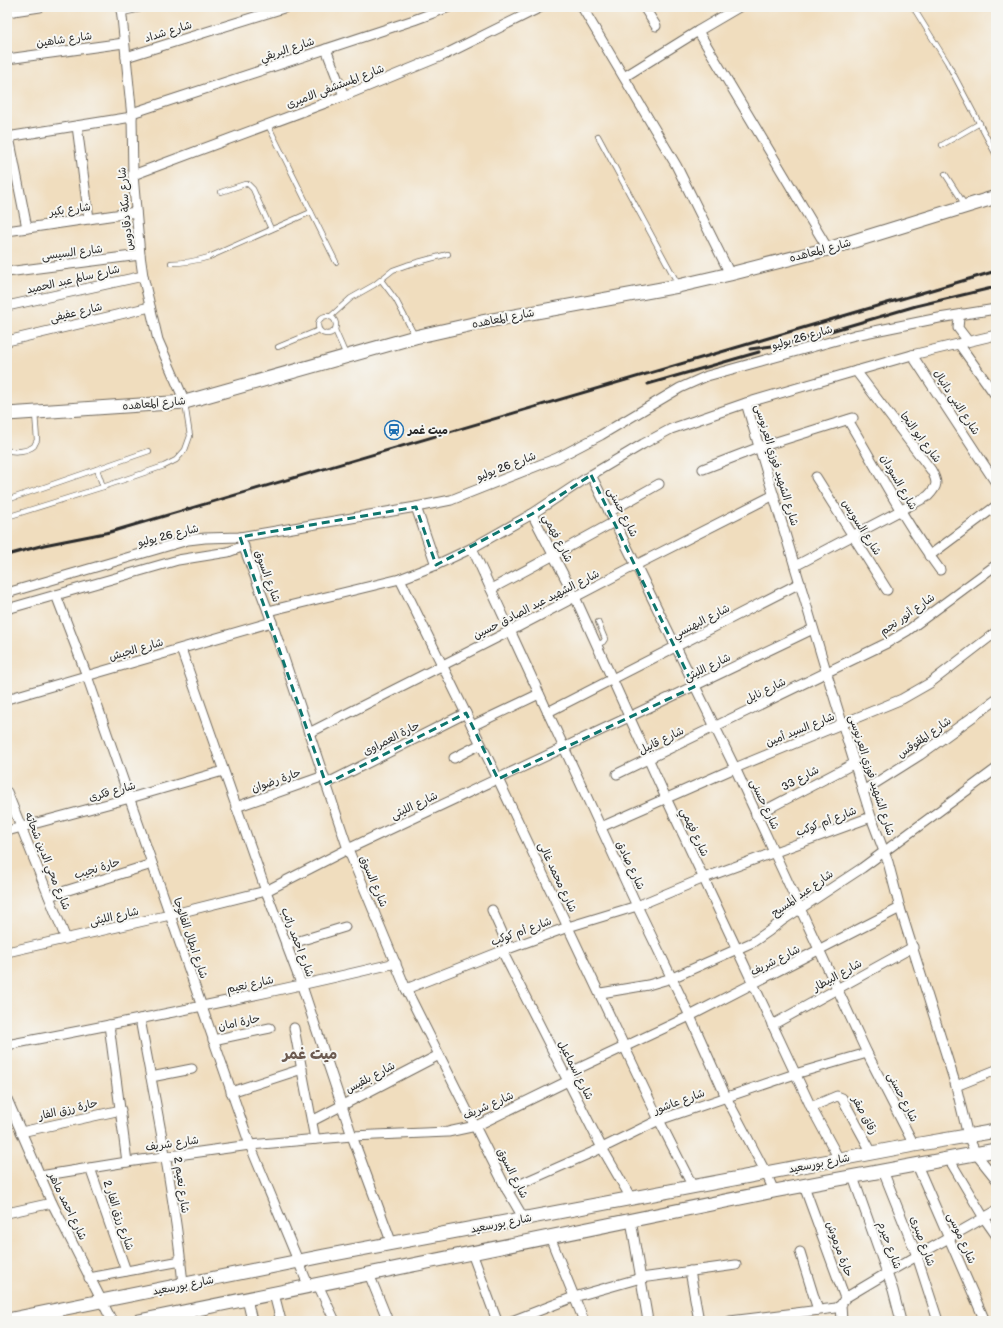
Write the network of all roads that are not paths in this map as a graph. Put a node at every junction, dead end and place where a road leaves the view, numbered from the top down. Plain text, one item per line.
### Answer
1 (40, 7) edge
2 (139, 7) edge
3 (287, 7) edge
4 (449, 7) edge
5 (582, 7) edge
6 (644, 7) edge
7 (739, 7) edge
8 (913, 7) edge
9 (538, 8) edge
10 (121, 9) edge
11 (7, 12) edge
12 (656, 26) dead end
13 (698, 31) junction
14 (124, 43) junction
15 (326, 49) junction
16 (126, 57) junction
17 (7, 59) edge
18 (624, 77) junction
19 (344, 96) junction
20 (132, 115) junction
21 (980, 123) junction
22 (268, 124) junction
23 (77, 126) junction
24 (598, 136) dead end
25 (8, 137) edge
26 (942, 145) dead end
27 (996, 155) edge
28 (945, 174) dead end
29 (133, 175) junction
30 (221, 192) dead end
31 (996, 197) edge
32 (966, 207) junction
33 (136, 212) junction
34 (311, 212) junction
35 (89, 219) junction
36 (27, 228) junction
37 (272, 229) junction
38 (7, 231) edge
39 (828, 249) junction
40 (448, 254) dead end
41 (140, 255) junction
42 (336, 262) dead end
43 (171, 263) dead end
44 (7, 272) edge
45 (730, 274) junction
46 (144, 276) junction
47 (381, 280) junction
48 (678, 286) junction
49 (7, 306) edge
50 (150, 307) junction
51 (996, 309) edge
52 (962, 314) junction
53 (330, 317) junction
54 (319, 330) junction
55 (335, 330) junction
56 (996, 335) edge
57 (415, 337) junction
58 (7, 341) edge
59 (963, 342) junction
60 (278, 347) dead end
61 (912, 355) junction
62 (347, 357) junction
63 (856, 371) junction
64 (996, 396) edge
65 (185, 402) junction
66 (746, 403) junction
67 (35, 413) junction
68 (7, 414) edge
69 (760, 446) junction
70 (7, 450) edge
71 (150, 451) dead end
72 (97, 469) junction
73 (703, 469) dead end
74 (591, 475) junction
75 (816, 478) dead end
76 (996, 483) edge
77 (659, 484) dead end
78 (103, 487) junction
79 (774, 495) junction
80 (7, 500) edge
81 (996, 506) edge
82 (416, 507) junction
83 (901, 510) junction
84 (610, 512) junction
85 (532, 514) junction
86 (7, 517) edge
87 (614, 522) junction
88 (853, 536) junction
89 (240, 537) junction
90 (244, 546) junction
91 (472, 548) junction
92 (554, 555) junction
93 (929, 556) junction
94 (436, 565) junction
95 (636, 565) junction
96 (996, 565) edge
97 (795, 566) junction
98 (940, 570) dead end
99 (400, 579) junction
100 (800, 583) junction
101 (491, 589) junction
102 (887, 590) dead end
103 (7, 593) edge
104 (56, 595) junction
105 (575, 597) junction
106 (7, 609) edge
107 (268, 611) junction
108 (272, 622) junction
109 (598, 622) dead end
110 (813, 629) junction
111 (510, 631) junction
112 (996, 632) edge
113 (597, 645) junction
114 (676, 648) junction
115 (181, 649) junction
116 (442, 665) junction
117 (827, 674) junction
118 (87, 676) junction
119 (612, 680) junction
120 (694, 687) junction
121 (539, 694) junction
122 (7, 700) edge
123 (996, 700) edge
124 (548, 712) junction
125 (466, 713) junction
126 (630, 718) junction
127 (843, 724) junction
128 (472, 726) junction
129 (715, 728) junction
130 (309, 733) junction
131 (481, 744) junction
132 (564, 748) junction
133 (454, 758) dead end
134 (649, 759) junction
135 (855, 763) junction
136 (735, 768) junction
137 (996, 769) edge
138 (223, 770) junction
139 (617, 774) dead end
140 (498, 779) junction
141 (325, 780) junction
142 (863, 791) junction
143 (7, 792) edge
144 (130, 798) junction
145 (666, 798) junction
146 (236, 807) junction
147 (756, 815) junction
148 (871, 817) junction
149 (601, 827) junction
150 (21, 828) junction
151 (7, 831) edge
152 (348, 849) junction
153 (884, 852) junction
154 (774, 854) junction
155 (152, 864) junction
156 (704, 878) junction
157 (266, 891) junction
158 (49, 896) junction
159 (637, 906) junction
160 (900, 908) junction
161 (800, 909) junction
162 (492, 910) dead end
163 (170, 915) junction
164 (345, 927) dead end
165 (568, 927) junction
166 (66, 939) junction
167 (286, 944) junction
168 (913, 947) junction
169 (737, 949) junction
170 (505, 950) junction
171 (819, 950) junction
172 (7, 952) edge
173 (396, 963) junction
174 (672, 978) junction
175 (754, 984) junction
176 (302, 986) junction
177 (406, 989) junction
178 (837, 989) junction
179 (601, 993) junction
180 (202, 1007) junction
181 (690, 1016) junction
182 (140, 1019) junction
183 (109, 1025) junction
184 (772, 1025) junction
185 (270, 1028) dead end
186 (294, 1028) dead end
187 (213, 1040) junction
188 (7, 1045) edge
189 (626, 1046) junction
190 (867, 1053) junction
191 (439, 1055) junction
192 (192, 1069) dead end
193 (302, 1069) junction
194 (996, 1070) edge
195 (795, 1074) junction
196 (151, 1077) junction
197 (568, 1081) junction
198 (956, 1086) junction
199 (231, 1092) junction
200 (726, 1097) junction
201 (7, 1099) edge
202 (342, 1106) junction
203 (811, 1108) junction
204 (121, 1110) junction
205 (11, 1120) edge
206 (659, 1120) junction
207 (312, 1121) junction
208 (476, 1126) junction
209 (996, 1131) edge
210 (21, 1132) junction
211 (352, 1136) junction
212 (968, 1136) junction
213 (315, 1139) junction
214 (250, 1145) junction
215 (914, 1145) junction
216 (602, 1148) junction
217 (996, 1150) edge
218 (872, 1153) junction
219 (976, 1154) junction
220 (165, 1156) junction
221 (839, 1159) junction
222 (949, 1159) junction
223 (127, 1162) junction
224 (917, 1165) junction
225 (90, 1168) junction
226 (883, 1171) junction
227 (766, 1173) junction
228 (40, 1176) junction
229 (853, 1177) junction
230 (996, 1179) edge
231 (804, 1186) junction
232 (693, 1187) junction
233 (507, 1190) junction
234 (774, 1191) junction
235 (630, 1198) junction
236 (52, 1203) junction
237 (996, 1211) edge
238 (7, 1213) edge
239 (984, 1218) junction
240 (524, 1219) junction
241 (631, 1220) junction
242 (996, 1235) edge
243 (550, 1237) junction
244 (950, 1238) junction
245 (392, 1244) junction
246 (800, 1252) dead end
247 (472, 1253) junction
248 (917, 1256) junction
249 (181, 1261) junction
250 (298, 1261) junction
251 (736, 1265) dead end
252 (126, 1271) junction
253 (690, 1271) junction
254 (887, 1272) junction
255 (369, 1274) junction
256 (89, 1278) junction
257 (641, 1278) junction
258 (183, 1285) junction
259 (314, 1286) junction
260 (274, 1294) junction
261 (574, 1297) junction
262 (247, 1299) junction
263 (102, 1301) junction
264 (843, 1302) junction
265 (818, 1310) junction
266 (189, 1316) edge
267 (7, 1320) edge
268 (112, 1321) edge
269 (139, 1321) edge
270 (252, 1321) edge
271 (281, 1321) edge
272 (335, 1321) edge
273 (388, 1321) edge
274 (497, 1321) edge
275 (512, 1321) edge
276 (584, 1321) edge
277 (648, 1321) edge
278 (699, 1321) edge
279 (730, 1321) edge
280 (842, 1321) edge
281 (902, 1321) edge
282 (938, 1321) edge
283 (985, 1321) edge

1 - 11 street
2 - 10 street
3 - 16 street, شارع شداد
4 - 15 street, شارع البريقي
5 - 18 street
6 - 12 street
7 - 13 street
8 - 21 lane
9 - 19 street, شارع المستشفى الاميرى
10 - 14 street, شارع سكة دقادوس
13 - 18 street
13 - 39 street
14 - 16 street, شارع سكة دقادوس
14 - 17 street, شارع شاهين
15 - 19 street
15 - 20 street, شارع البريقي
16 - 20 street, شارع سكة دقادوس
18 - 45 street
19 - 22 street, شارع المستشفى الاميرى
20 - 23 street, شارع البريقي
20 - 29 street, شارع سكة دقادوس
21 - 26 lane
21 - 27 lane
22 - 29 street, شارع المستشفى الاميرى
22 - 34 lane
23 - 25 street, شارع البريقي
23 - 35 street
24 - 48 lane
25 - 36 street
28 - 32 lane
29 - 33 street, شارع سكة دقادوس
30 - 37 lane
31 - 32 street, شارع المعاهده
32 - 39 street, شارع المعاهده
33 - 35 street, شارع بكير
33 - 41 street, شارع سكة دقادوس
34 - 37 lane
34 - 42 lane
35 - 36 street, شارع بكير
36 - 38 street, شارع بكير
37 - 43 lane
39 - 45 street, شارع المعاهده
40 - 47 lane
41 - 44 street, شارع السيسى
41 - 46 street, شارع سكة دقادوس
45 - 48 street, شارع المعاهده
46 - 49 street, شارع سالم عبد الحميد
46 - 50 street, شارع سكة دقادوس
47 - 53 lane
47 - 57 lane
48 - 57 street, شارع المعاهده
50 - 58 street, شارع عفيفى
50 - 65 street, شارع سكة دقادوس
51 - 52 street, شارع 26 يوليو
52 - 59 street
52 - 82 street, شارع 26 يوليو
53 - 54 lane
53 - 55 lane
54 - 55 lane
54 - 60 lane
55 - 62 lane
56 - 59 street
57 - 62 street, شارع المعاهده
59 - 61 street
59 - 64 street
61 - 63 street
61 - 76 street, شارع النبى دانيال
62 - 65 street, شارع المعاهده
63 - 66 street
63 - 83 street, شارع ابو النجا
65 - 67 street, شارع المعاهده
65 - 78 lane
66 - 69 street, شارع الشهيد فوزي العرنوسى
66 - 74 street
67 - 68 street, شارع المعاهده
67 - 70 lane
69 - 73 street
69 - 79 street, شارع الشهيد فوزي العرنوسى
69 - 83 street, شارع السودان
71 - 72 lane
72 - 78 lane
72 - 80 lane
74 - 84 street, شارع حسنى
74 - 85 street
75 - 88 street, شارع السويس
77 - 84 street
78 - 86 lane
79 - 95 street, شارع الشهيد عبد الصادق حسين
79 - 97 street, شارع الشهيد فوزي العرنوسى
81 - 93 street
82 - 89 street, شارع 26 يوليو
82 - 94 street
83 - 88 street
83 - 93 street, شارع السودان
84 - 87 street, شارع حسنى
85 - 91 street
85 - 92 street, شارع فهمي
87 - 92 street
87 - 95 street, شارع حسنى
88 - 97 street
88 - 102 street, شارع السويس
89 - 90 street, شارع السوق
89 - 103 street, شارع 26 يوليو
90 - 104 street
90 - 107 street, شارع السوق
91 - 94 street
91 - 101 street, شارع صادق
92 - 101 street
92 - 105 street, شارع فهمي
93 - 98 street, شارع السودان
94 - 99 street
95 - 105 street, شارع الشهيد عبد الصادق حسين
95 - 114 street, شارع حسنى
96 - 117 street, شارع أنور نجم
97 - 100 street, شارع الشهيد فوزي العرنوسى
99 - 107 street
99 - 116 street, شارع محمد غالى
100 - 110 street, شارع الشهيد فوزي العرنوسى
100 - 114 street, شارع البهنسي
101 - 111 street, شارع صادق
104 - 106 street
104 - 118 street, شارع ابطال الفالوجا
105 - 111 street, شارع الشهيد عبد الصادق حسين
105 - 113 street, شارع فهمي
107 - 108 street, شارع السوق
108 - 115 street, شارع الجيش
108 - 130 street, شارع السوق
109 - 113 lane
110 - 117 street, شارع الشهيد فوزي العرنوسى
110 - 120 street, شارع الليثى
111 - 116 street, شارع الشهيد عبد الصادق حسين
111 - 121 street, شارع صادق
112 - 127 street, شارع السيد أمين
113 - 119 street, شارع فهمي
114 - 119 street, شارع البهنسي
114 - 120 street, شارع حسنى
115 - 118 street, شارع الجيش
115 - 138 street, شارع احمد راتب
116 - 125 street, شارع محمد غالى
116 - 130 street, شارع الشهيد عبد الصادق حسين
117 - 127 street, شارع الشهيد فوزي العرنوسى
117 - 129 street, شارع نايل
118 - 122 street, شارع الجيش
118 - 144 street, شارع ابطال الفالوجا
119 - 124 street, شارع البهنسي
119 - 126 street, شارع فهمي
120 - 126 street, شارع الليثى
120 - 129 street, شارع حسنى
121 - 124 street, شارع صادق
121 - 128 street
123 - 142 street, شارع المقوقس
124 - 132 street, شارع صادق
125 - 128 street, شارع محمد غالى
125 - 141 street, حارة العمراوى
126 - 132 street, شارع الليثى
126 - 134 street, شارع فهمي
127 - 135 street, شارع الشهيد فوزي العرنوسى
127 - 136 street, شارع السيد أمين
128 - 131 street, شارع محمد غالى
129 - 134 street, شارع قابيل
129 - 136 street, شارع حسنى
130 - 141 street, شارع السوق
131 - 133 street
131 - 140 street, شارع محمد غالى
132 - 140 street, شارع الليثى
132 - 149 street, شارع صادق
134 - 139 street, شارع قابيل
134 - 145 street, شارع فهمي
135 - 142 street, شارع الشهيد فوزي العرنوسى
135 - 147 street, شارع 33
136 - 145 street, شارع السيد أمين
136 - 147 street, شارع حسنى
137 - 153 street, شارع عبد المسيح
138 - 144 street, شارع فكرى
138 - 146 street, شارع احمد راتب
140 - 152 street, شارع الليثى
140 - 165 street, شارع محمد غالى
141 - 146 street, حارة رضوان
141 - 152 street, شارع السوق
142 - 148 street, شارع الشهيد فوزي العرنوسى
143 - 150 street, شارع محي الدين شحاته
144 - 150 street, شارع فكرى
144 - 155 street, شارع ابطال الفالوجا
145 - 149 street, شارع السيد أمين
145 - 156 street, شارع فهمي
146 - 157 street, شارع احمد راتب
147 - 154 street, شارع حسنى
148 - 153 street, شارع الشهيد فوزي العرنوسى
148 - 154 street, شارع أم كوكب
149 - 159 street, شارع صادق
150 - 151 street, شارع فكرى
150 - 158 street, شارع محي الدين شحاته
152 - 157 street, شارع الليثى
152 - 173 street, شارع السوق
153 - 160 street, شارع الشهيد فوزي العرنوسى
153 - 161 street, شارع عبد المسيح
154 - 156 street, شارع أم كوكب
154 - 161 street, شارع حسنى
155 - 158 street, حارة نجيب
155 - 163 street, شارع ابطال الفالوجا
156 - 159 street, شارع أم كوكب
156 - 169 street, شارع فهمي
157 - 163 street, شارع الليثى
157 - 167 street, شارع احمد راتب
158 - 166 street, شارع محي الدين شحاته
159 - 165 street, شارع أم كوكب
159 - 174 street, شارع صادق
160 - 168 street, شارع الشهيد فوزي العرنوسى
160 - 171 street, شارع شريف
161 - 169 street, شارع عبد المسيح
161 - 171 street, شارع حسنى
162 - 170 street, شارع اسماعيل
163 - 166 street, شارع الليثى
163 - 180 street, شارع ابطال الفالوجا
164 - 167 street
165 - 170 street, شارع أم كوكب
165 - 179 street, شارع محمد غالى
166 - 172 street, شارع الليثى
167 - 176 street, شارع احمد راتب
168 - 178 street, شارع البيطار
168 - 198 street, شارع الشهيد فوزي العرنوسى
169 - 174 street, شارع عبد المسيح
169 - 175 street, شارع فهمي
170 - 177 street, شارع أم كوكب
170 - 197 street, شارع اسماعيل
171 - 175 street, شارع شريف
171 - 178 street, شارع حسنى
173 - 176 street, شارع نعيم
173 - 177 street, شارع السوق
174 - 179 street, شارع عبد المسيح
174 - 181 street, شارع صادق
175 - 181 street, شارع شريف
175 - 184 street, شارع فهمي
176 - 180 street, شارع نعيم
176 - 202 street, شارع احمد راتب
177 - 191 street, شارع السوق
178 - 184 street, شارع البيطار
178 - 190 street, شارع حسنى
179 - 189 street, شارع محمد غالى
180 - 182 street, شارع نعيم
180 - 187 street, شارع ابطال الفالوجا
181 - 189 street, شارع شريف
181 - 200 street, شارع صادق
182 - 183 street, شارع نعيم
182 - 196 street, شارع نعيم 2
183 - 188 street, شارع نعيم
183 - 204 street
184 - 195 street, شارع فهمي
185 - 187 street, حارة امان
186 - 193 street
187 - 199 street, شارع ابطال الفالوجا
189 - 197 street, شارع شريف
189 - 206 street, شارع محمد غالى
190 - 195 street, شارع عاشور
190 - 215 street, شارع حسنى
191 - 202 street, شارع بلقيس
191 - 208 street, شارع السوق
192 - 196 street
193 - 199 street
193 - 207 street
194 - 198 street
195 - 200 street, شارع عاشور
195 - 203 street, شارع فهمي
196 - 220 street, شارع نعيم 2
197 - 208 street, شارع شريف
197 - 216 street, شارع اسماعيل
198 - 212 street, شارع الشهيد فوزي العرنوسى
199 - 214 street, شارع ابطال الفالوجا
200 - 206 street, شارع عاشور
200 - 227 street, شارع صادق
201 - 205 street, شارع احمد ماهر
202 - 207 street, شارع بلقيس
202 - 211 street, شارع احمد راتب
203 - 218 street, زقاق صقر
203 - 221 street, شارع فهمي
204 - 210 street, حارة رزق الفار
204 - 223 street
205 - 210 street, شارع احمد ماهر
206 - 216 street, شارع عاشور
206 - 232 street, شارع محمد غالى
207 - 213 street
208 - 211 street, شارع شريف
208 - 233 street, شارع السوق
209 - 212 street, شارع بورسعيد
210 - 228 street, شارع احمد ماهر
211 - 213 street, شارع شريف
211 - 245 street, شارع احمد راتب
212 - 215 street, شارع بورسعيد
212 - 219 street, شارع الشهيد فوزي العرنوسى
213 - 214 street, شارع شريف
214 - 220 street, شارع شريف
214 - 250 street, شارع ابطال الفالوجا
215 - 218 street, شارع بورسعيد
216 - 233 street, شارع عاشور
216 - 235 street, شارع اسماعيل
217 - 219 street, شارع بورسعيد
218 - 221 street, شارع بورسعيد
219 - 222 street, شارع بورسعيد
219 - 230 street, شارع الشهيد فوزي العرنوسى
220 - 223 street, شارع شريف
220 - 249 street, شارع نعيم 2
221 - 227 street, شارع بورسعيد
222 - 224 street, شارع بورسعيد
222 - 239 street
223 - 225 street, شارع شريف
224 - 226 street, شارع بورسعيد
224 - 244 street, شارع موسى
225 - 228 street, شارع شريف
225 - 252 street, شارع رزق الفار 2
226 - 229 street, شارع بورسعيد
226 - 248 street, شارع صبرى
227 - 232 street, شارع بورسعيد
227 - 234 street, شارع صادق
228 - 236 street, شارع احمد ماهر
229 - 231 street, شارع بورسعيد
229 - 254 street, شارع حيرم
231 - 234 street, شارع بورسعيد
231 - 264 street, حارة مرموش
232 - 235 street, شارع بورسعيد
233 - 240 street, شارع السوق
234 - 241 street, شارع بورسعيد
235 - 240 street, شارع بورسعيد
236 - 238 street
236 - 256 street, شارع احمد ماهر
237 - 239 street
239 - 242 street
239 - 244 street
240 - 245 street, شارع بورسعيد
241 - 243 street, شارع بورسعيد
241 - 257 street
243 - 247 street, شارع بورسعيد
243 - 261 street
244 - 248 street
244 - 283 street, شارع موسى
245 - 250 street, شارع بورسعيد
246 - 265 street
247 - 255 street, شارع بورسعيد
247 - 274 street
248 - 254 street
248 - 282 street, شارع صبرى
249 - 252 street
249 - 258 street, شارع نعيم 2
250 - 258 street, شارع بورسعيد
250 - 259 street, شارع ابطال الفالوجا
251 - 253 street
252 - 256 street
253 - 257 street
253 - 278 street
254 - 264 street
254 - 281 street, شارع حيرم
255 - 259 street, شارع بورسعيد
255 - 273 street
256 - 263 street, شارع احمد ماهر
257 - 261 street
257 - 277 street
258 - 263 street, شارع بورسعيد
259 - 260 street, شارع بورسعيد
259 - 272 street, شارع ابطال الفالوجا
260 - 262 street, شارع بورسعيد
260 - 271 street
261 - 275 street
261 - 276 street
262 - 266 street, شارع بورسعيد
262 - 270 street
263 - 267 street, شارع بورسعيد
263 - 268 street, شارع احمد ماهر
264 - 265 street
264 - 280 street, حارة مرموش
265 - 279 street
266 - 269 street, شارع بورسعيد

